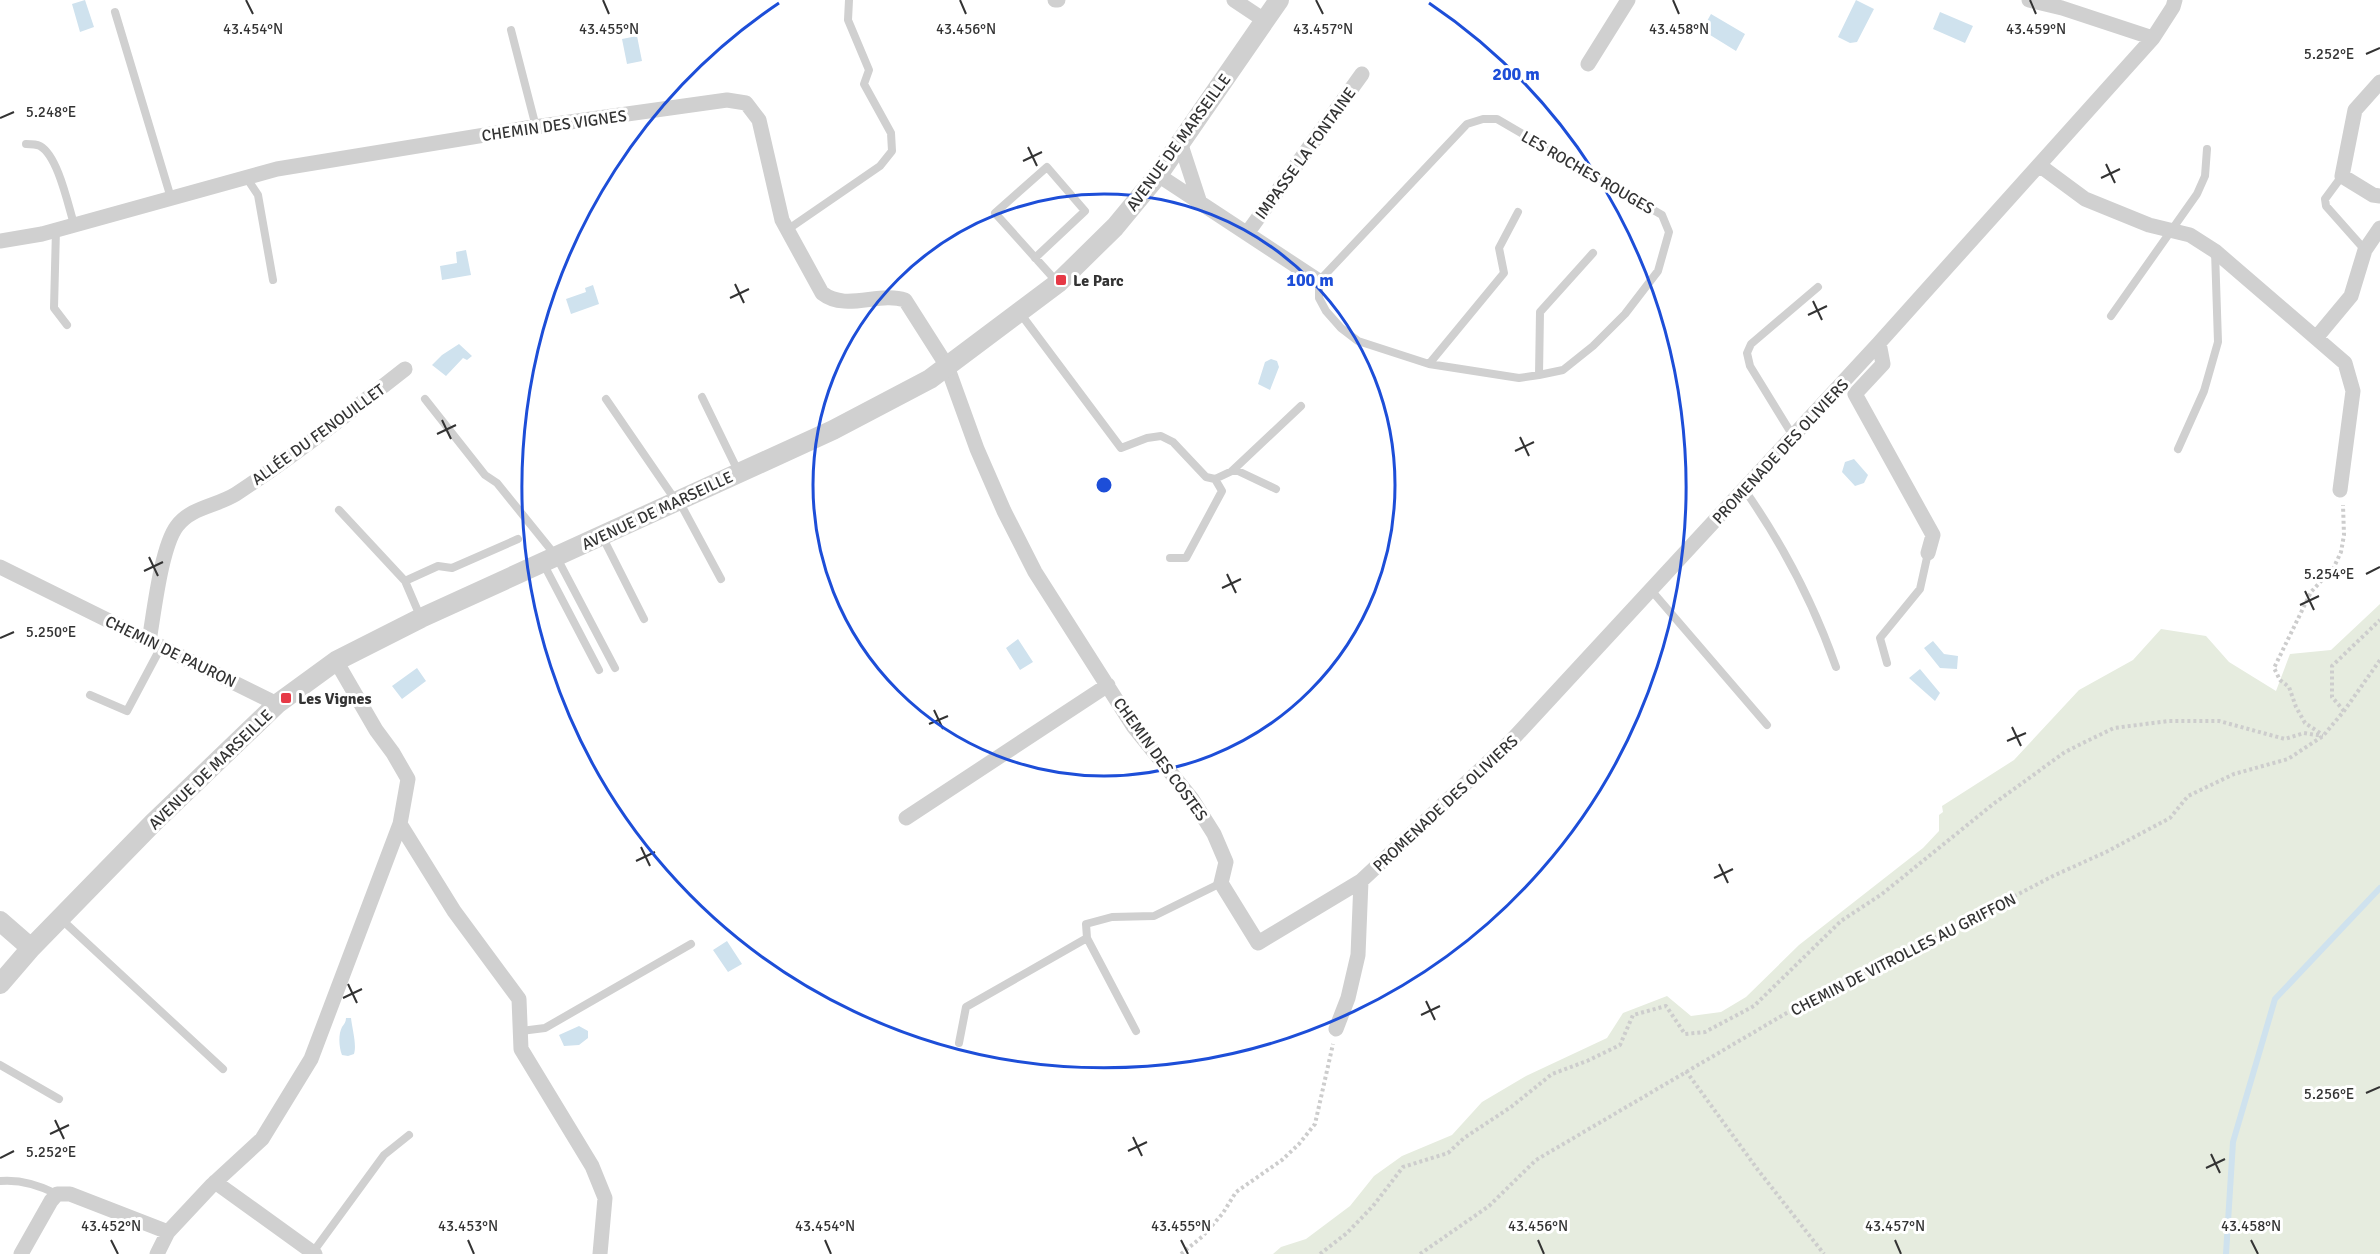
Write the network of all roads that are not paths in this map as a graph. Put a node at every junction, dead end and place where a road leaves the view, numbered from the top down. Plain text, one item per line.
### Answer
1 (849, 0) edge
2 (1234, 0) edge
3 (1279, 0) edge
4 (1628, 0) edge
5 (2029, 0) edge
6 (2175, 0) edge
7 (115, 12) dead end
8 (1264, 20) junction
9 (511, 30) dead end
10 (2153, 38) junction
11 (1588, 64) dead end
12 (1362, 74) dead end
13 (2380, 82) edge
14 (536, 127) junction
15 (1180, 142) junction
16 (26, 144) dead end
17 (2207, 149) dead end
18 (2039, 165) junction
19 (1158, 175) junction
20 (2342, 176) junction
21 (246, 177) junction
22 (2380, 196) edge
23 (171, 198) junction
24 (1200, 203) junction
25 (1518, 212) dead end
26 (74, 224) junction
27 (2380, 228) edge
28 (56, 229) junction
29 (2171, 229) junction
30 (787, 230) junction
31 (1248, 232) junction
32 (0, 241) edge
33 (2365, 250) junction
34 (2215, 251) junction
35 (1593, 253) dead end
36 (1035, 258) junction
37 (273, 280) dead end
38 (1319, 281) junction
39 (1058, 283) junction
40 (1818, 287) dead end
41 (1019, 312) junction
42 (2111, 316) dead end
43 (67, 326) dead end
44 (2316, 338) junction
45 (1880, 343) junction
46 (1429, 364) junction
47 (947, 366) junction
48 (405, 369) dead end
49 (1539, 375) junction
50 (702, 397) dead end
51 (425, 399) dead end
52 (606, 399) dead end
53 (1301, 406) dead end
54 (1793, 436) junction
55 (2178, 449) dead end
56 (1232, 471) junction
57 (739, 472) junction
58 (1215, 479) junction
59 (1276, 489) dead end
60 (1744, 489) junction
61 (2340, 490) road end
62 (677, 500) junction
63 (339, 510) dead end
64 (601, 534) junction
65 (518, 539) dead end
66 (1928, 553) joint
67 (1170, 558) dead end
68 (550, 560) junction
69 (0, 567) edge
70 (721, 579) dead end
71 (405, 581) junction
72 (1651, 590) junction
73 (421, 618) junction
74 (644, 619) dead end
75 (155, 644) junction
76 (336, 661) junction
77 (1887, 663) dead end
78 (1836, 667) dead end
79 (615, 668) dead end
80 (599, 670) dead end
81 (1107, 685) junction
82 (90, 695) dead end
83 (278, 704) junction
84 (1767, 725) dead end
85 (906, 818) dead end
86 (400, 824) junction
87 (1361, 881) junction
88 (1221, 883) junction
89 (61, 919) junction
90 (0, 921) edge
91 (1087, 938) junction
92 (691, 944) dead end
93 (31, 948) junction
94 (0, 984) edge
95 (1336, 1029) road end
96 (521, 1031) junction
97 (1136, 1031) dead end
98 (960, 1043) dead end
99 (0, 1065) edge
100 (223, 1069) dead end
101 (59, 1099) dead end
102 (409, 1135) dead end
103 (0, 1181) edge
104 (215, 1182) junction
105 (57, 1194) junction
106 (168, 1232) junction
107 (314, 1253) edge
108 (21, 1254) edge
109 (157, 1254) edge
110 (600, 1254) edge

1 - 30 lane
2 - 8 street
3 - 8 street, AVENUE DE MARSEILLE
4 - 11 street
5 - 10 street
6 - 10 street, PROMENADE DES OLIVIERS
7 - 23 lane
8 - 15 street, AVENUE DE MARSEILLE
9 - 14 lane
10 - 18 street, PROMENADE DES OLIVIERS
12 - 31 street, IMPASSE LA FONTAINE
13 - 20 street
14 - 21 street, CHEMIN DES VIGNES
14 - 30 street, CHEMIN DES VIGNES
15 - 19 street, AVENUE DE MARSEILLE
15 - 24 street
16 - 26 lane
17 - 29 lane
18 - 29 street
18 - 45 street, PROMENADE DES OLIVIERS
19 - 24 street
19 - 39 street, AVENUE DE MARSEILLE
20 - 22 street
20 - 33 lane
21 - 23 street, CHEMIN DES VIGNES
21 - 37 lane
23 - 26 street, CHEMIN DES VIGNES
24 - 31 street
25 - 46 lane
26 - 28 street, CHEMIN DES VIGNES
27 - 33 street
28 - 32 street, CHEMIN DES VIGNES
28 - 43 lane
29 - 34 street
29 - 42 lane
30 - 47 street, CHEMIN DES VIGNES
31 - 38 street
33 - 44 street
34 - 44 street
34 - 55 lane
35 - 49 lane
36 - 36 lane
36 - 39 lane
38 - 46 lane, LES ROCHES ROUGES
38 - 49 lane, LES ROCHES ROUGES
39 - 41 street, AVENUE DE MARSEILLE
40 - 54 lane
41 - 47 street, AVENUE DE MARSEILLE
41 - 58 lane
44 - 61 street
45 - 54 street, PROMENADE DES OLIVIERS
45 - 66 street
46 - 49 lane, LES ROCHES ROUGES
47 - 57 street, AVENUE DE MARSEILLE
47 - 81 street, CHEMIN DES COSTES
48 - 75 street, ALLÉE DU FENOUILLET
50 - 57 lane
51 - 68 lane
52 - 62 lane
53 - 56 lane
54 - 60 street, PROMENADE DES OLIVIERS
56 - 58 lane
56 - 59 lane
57 - 62 street, AVENUE DE MARSEILLE
58 - 67 lane
60 - 72 street, PROMENADE DES OLIVIERS
60 - 78 lane
62 - 64 street, AVENUE DE MARSEILLE
62 - 70 lane
63 - 71 lane
64 - 68 street, AVENUE DE MARSEILLE
64 - 74 lane
65 - 71 lane
66 - 77 lane
68 - 73 street, AVENUE DE MARSEILLE
68 - 79 lane
68 - 80 lane
69 - 75 street, CHEMIN DE PAURON
71 - 73 lane
72 - 84 lane
72 - 87 street, PROMENADE DES OLIVIERS
73 - 76 street, AVENUE DE MARSEILLE
75 - 82 lane
75 - 83 street, CHEMIN DE PAURON
76 - 83 street, AVENUE DE MARSEILLE
76 - 86 street
81 - 85 street
81 - 88 street, CHEMIN DES COSTES
83 - 89 street, AVENUE DE MARSEILLE
86 - 96 street
86 - 104 street
87 - 88 street
87 - 95 street
88 - 91 lane
89 - 93 street, AVENUE DE MARSEILLE
89 - 100 lane
90 - 93 street
91 - 97 lane
91 - 98 lane
92 - 96 lane
93 - 94 street, AVENUE DE MARSEILLE
96 - 110 street
99 - 101 lane
102 - 107 lane
103 - 105 lane
104 - 106 street
104 - 107 street
105 - 106 street
105 - 108 street
106 - 109 street

